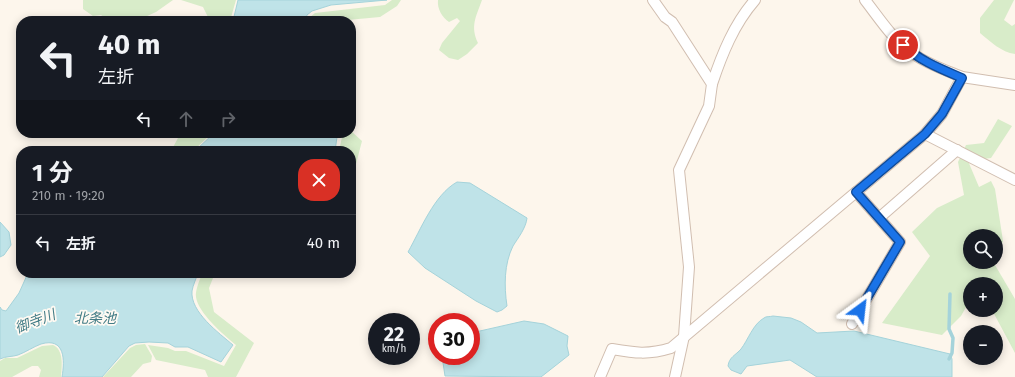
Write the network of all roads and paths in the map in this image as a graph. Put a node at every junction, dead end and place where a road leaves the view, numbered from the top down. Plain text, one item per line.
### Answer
1 (653, 0) edge
2 (756, 0) edge
3 (865, 0) edge
4 (962, 78) junction
5 (712, 84) junction
6 (1015, 85) edge
7 (925, 134) junction
8 (957, 150) junction
9 (1015, 180) edge
10 (856, 192) junction
11 (879, 218) junction
12 (852, 324) dead end
13 (684, 336) junction
14 (677, 376) edge
15 (600, 377) edge

1 - 5 street
2 - 5 street
3 - 4 street
4 - 6 street
4 - 7 street
5 - 13 street
7 - 8 street
7 - 10 street
8 - 9 street
8 - 11 street
10 - 11 street
10 - 13 street
11 - 12 street
13 - 14 street
13 - 15 street

